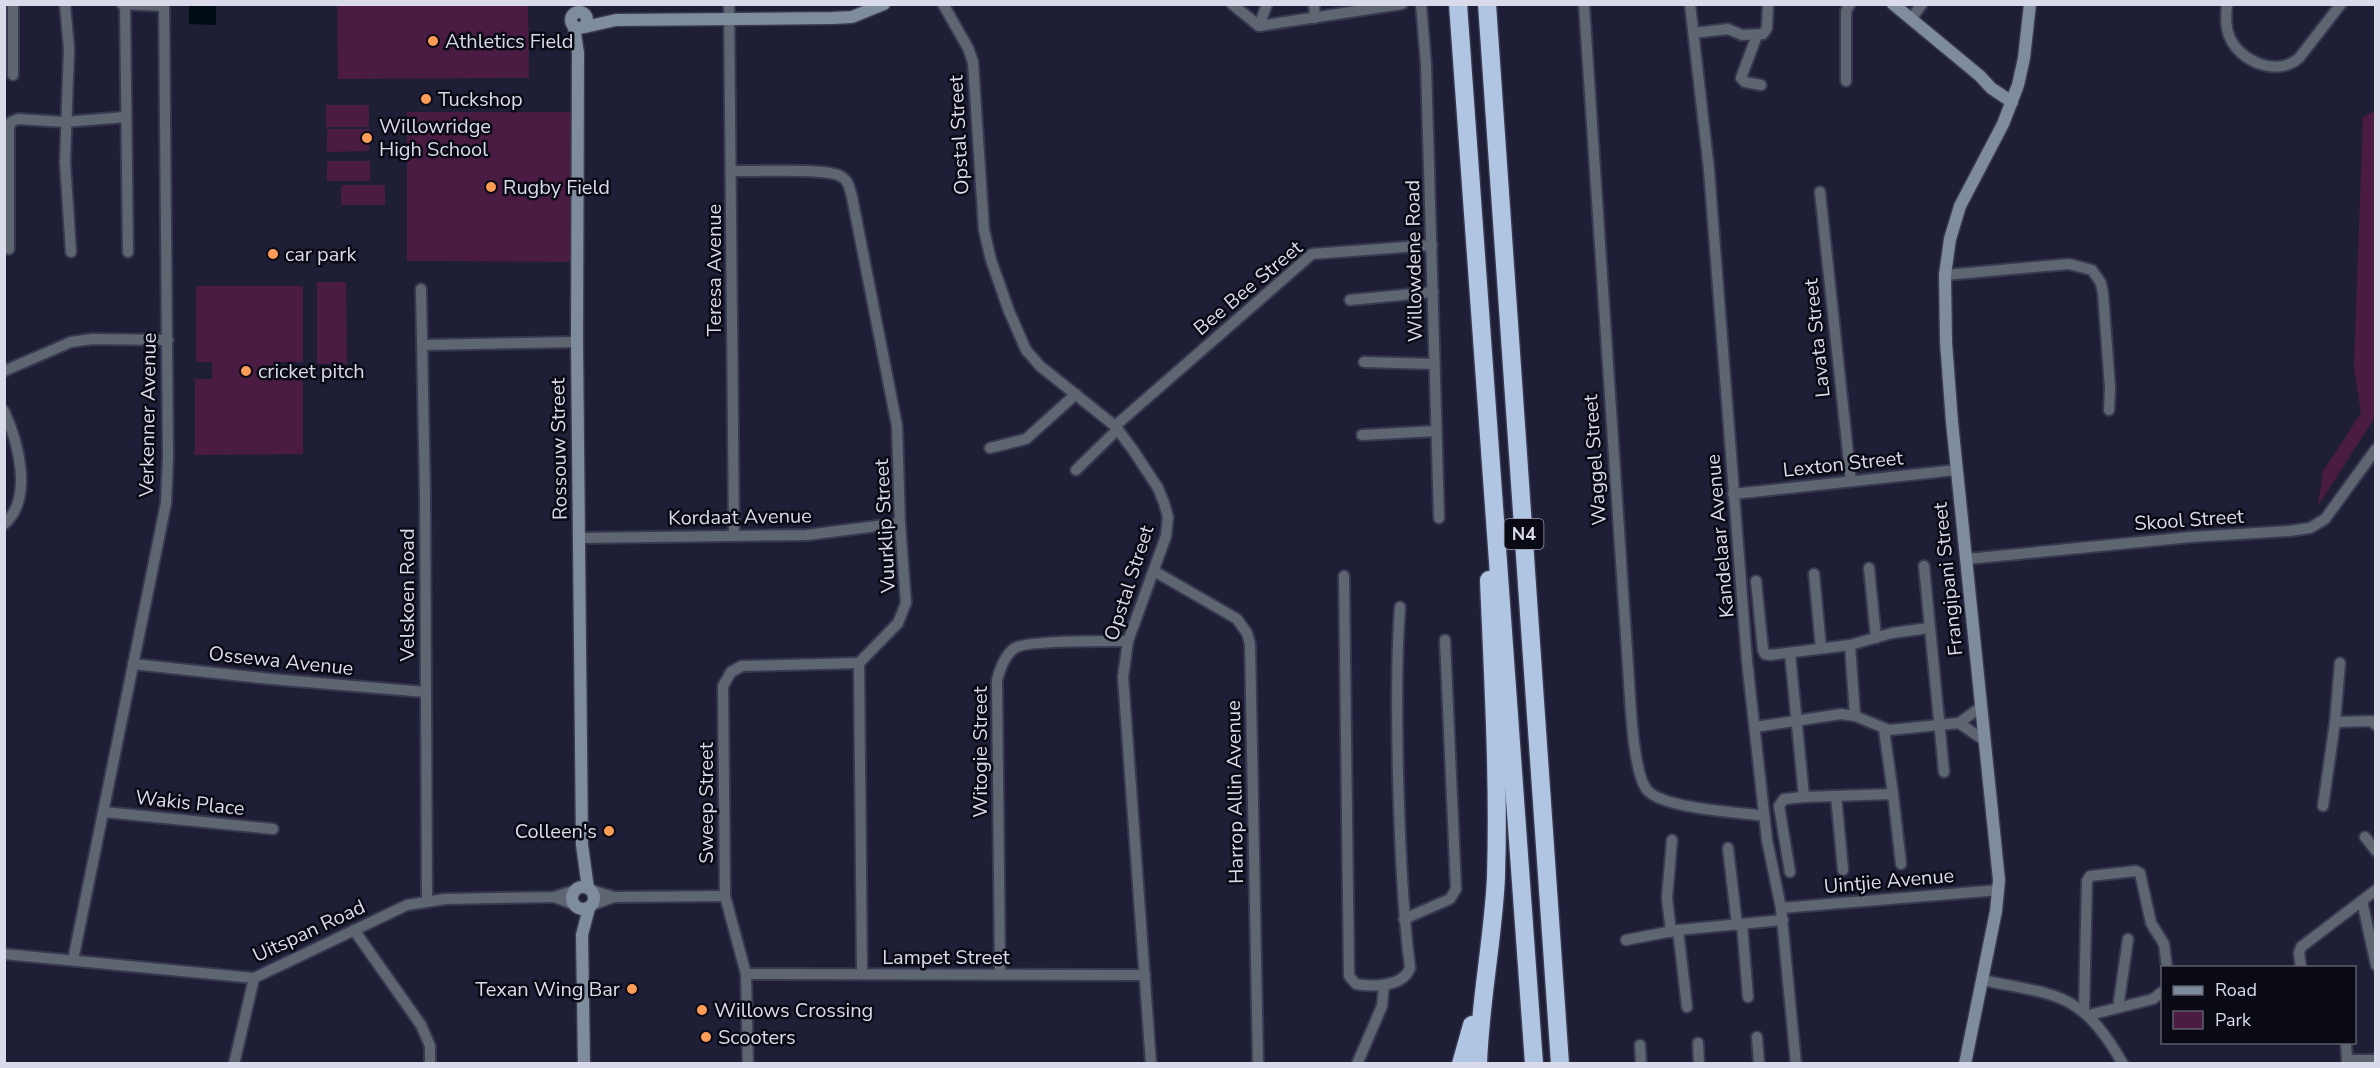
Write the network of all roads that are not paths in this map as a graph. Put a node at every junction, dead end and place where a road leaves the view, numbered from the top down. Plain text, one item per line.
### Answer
1 (13, 4) edge
2 (65, 4) edge
3 (729, 4) edge
4 (884, 4) edge
5 (943, 4) edge
6 (1232, 4) edge
7 (1267, 4) edge
8 (1314, 4) edge
9 (1402, 4) edge
10 (1421, 4) edge
11 (1458, 4) edge
12 (1488, 4) edge
13 (1584, 4) edge
14 (1690, 4) edge
15 (1768, 4) edge
16 (1850, 4) edge
17 (1893, 4) edge
18 (1922, 4) edge
19 (2030, 4) edge
20 (2227, 4) edge
21 (2341, 4) edge
22 (124, 5) edge
23 (164, 5) edge
24 (1364, 8) edge
25 (580, 17) edge
26 (728, 18) junction
27 (1315, 18) junction
28 (1911, 20) junction
29 (1259, 26) junction
30 (1694, 33) junction
31 (1757, 35) junction
32 (14, 75) dead end
33 (1846, 81) dead end
34 (1761, 85) dead end
35 (2012, 102) junction
36 (125, 117) junction
37 (65, 122) junction
38 (732, 171) junction
39 (1820, 192) dead end
40 (1432, 245) junction
41 (9, 249) dead end
42 (71, 252) dead end
43 (128, 252) dead end
44 (1945, 275) junction
45 (1477, 280) junction
46 (421, 289) dead end
47 (1433, 292) junction
48 (1350, 300) dead end
49 (168, 340) junction
50 (577, 342) junction
51 (423, 345) junction
52 (1364, 363) dead end
53 (1434, 364) junction
54 (4, 371) edge
55 (1076, 394) junction
56 (2109, 410) dead end
57 (4, 411) edge
58 (1117, 428) junction
59 (1436, 431) junction
60 (1362, 435) dead end
61 (990, 448) dead end
62 (2376, 449) edge
63 (1076, 470) dead end
64 (1956, 470) junction
65 (1851, 481) junction
66 (1733, 494) junction
67 (1439, 518) dead end
68 (900, 523) junction
69 (4, 524) edge
70 (734, 536) junction
71 (579, 538) junction
72 (1967, 559) junction
73 (1924, 566) dead end
74 (1869, 568) dead end
75 (1154, 571) junction
76 (1814, 574) dead end
77 (1344, 576) dead end
78 (1756, 581) dead end
79 (1400, 607) dead end
80 (1929, 628) junction
81 (1876, 638) junction
82 (1446, 640) dead end
83 (1128, 641) junction
84 (1850, 645) junction
85 (1821, 648) junction
86 (1790, 653) junction
87 (858, 663) junction
88 (2340, 663) dead end
89 (134, 664) junction
90 (424, 692) junction
91 (1981, 706) junction
92 (1855, 716) junction
93 (1797, 721) junction
94 (2335, 722) junction
95 (1959, 723) junction
96 (2376, 724) edge
97 (1938, 725) junction
98 (1755, 727) junction
99 (1884, 730) junction
100 (1984, 740) junction
101 (1944, 772) dead end
102 (1893, 795) junction
103 (1836, 796) junction
104 (1804, 797) junction
105 (2323, 806) dead end
106 (104, 812) junction
107 (1764, 816) junction
108 (273, 829) dead end
109 (2365, 837) dead end
110 (1672, 840) dead end
111 (582, 845) junction
112 (1728, 848) dead end
113 (2376, 851) edge
114 (1901, 864) dead end
115 (1843, 870) dead end
116 (1790, 872) dead end
117 (590, 889) junction
118 (1999, 890) junction
119 (2376, 890) edge
120 (725, 896) junction
121 (574, 897) junction
122 (614, 897) junction
123 (427, 900) junction
124 (2362, 901) junction
125 (590, 907) junction
126 (1781, 908) junction
127 (1404, 919) junction
128 (1783, 920) junction
129 (1739, 924) junction
130 (354, 930) junction
131 (1674, 931) junction
132 (582, 935) junction
133 (2128, 939) dead end
134 (1626, 940) dead end
135 (4, 954) edge
136 (73, 960) junction
137 (2376, 965) edge
138 (2167, 966) edge
139 (2301, 966) edge
140 (1487, 967) junction
141 (746, 975) junction
142 (862, 975) junction
143 (1000, 975) junction
144 (1145, 975) junction
145 (254, 978) junction
146 (1982, 980) junction
147 (1384, 985) junction
148 (2161, 993) edge
149 (1748, 998) dead end
150 (1687, 1007) dead end
151 (2118, 1008) junction
152 (2087, 1013) junction
153 (1756, 1037) dead end
154 (1698, 1043) dead end
155 (2346, 1044) edge
156 (1640, 1045) dead end
157 (2376, 1060) edge
158 (2347, 1062) edge
159 (234, 1064) edge
160 (430, 1064) edge
161 (584, 1064) edge
162 (748, 1064) edge
163 (1151, 1064) edge
164 (1258, 1064) edge
165 (1357, 1064) edge
166 (1461, 1064) edge
167 (1478, 1064) edge
168 (1534, 1064) edge
169 (1560, 1064) edge
170 (1641, 1064) edge
171 (1699, 1064) edge
172 (1759, 1064) edge
173 (1796, 1064) edge
174 (1965, 1064) edge
175 (2123, 1064) edge

1 - 32 street
2 - 37 street
3 - 26 street, Teresa Avenue
4 - 26 street
5 - 55 street, Opstal Street
6 - 29 street
7 - 29 street
8 - 27 street
9 - 24 street
10 - 40 street, Willowdene Road
11 - 45 highway, N4
12 - 169 highway, N4
13 - 107 street, Waggel Street
14 - 30 street, Kandelaar Avenue
15 - 31 street
16 - 33 street
17 - 28 street
18 - 28 street
19 - 35 street, Frangipani Street
20 - 21 street
22 - 23 street
22 - 36 street
23 - 49 street, Verkenner Avenue
24 - 27 street
25 - 26 street
25 - 50 street, Rossouw Street
26 - 38 street, Teresa Avenue
27 - 29 street
28 - 35 street
30 - 31 street
30 - 66 street, Kandelaar Avenue
31 - 34 street
35 - 44 street, Frangipani Street
36 - 37 street
36 - 43 street
37 - 41 street
37 - 42 street
38 - 68 street, Vuurklip Street
38 - 70 street, Teresa Avenue
39 - 65 street, Lavata Street
40 - 47 street, Willowdene Road
40 - 58 street, Bee Bee Street
44 - 56 street
44 - 64 street, Frangipani Street
45 - 140 highway
45 - 168 highway, N4
46 - 51 street, Velskoen Road
47 - 48 street
47 - 53 street, Willowdene Road
49 - 54 street
49 - 89 street, Verkenner Avenue
50 - 51 street
50 - 71 street, Rossouw Street
51 - 90 street, Velskoen Road
52 - 53 street
53 - 59 street, Willowdene Road
55 - 58 street, Opstal Street
55 - 61 street
57 - 69 street
58 - 63 street, Bee Bee Street
58 - 75 street, Opstal Street
59 - 60 street
59 - 67 street, Willowdene Road
62 - 72 street, Skool Street
64 - 65 street, Lexton Street
64 - 72 street, Frangipani Street
65 - 66 street, Lexton Street
66 - 98 street, Kandelaar Avenue
68 - 70 street, Kordaat Avenue
68 - 87 street, Vuurklip Street
70 - 71 street, Kordaat Avenue
71 - 111 street, Rossouw Street
72 - 91 street, Frangipani Street
73 - 80 street
74 - 81 street
75 - 83 street, Opstal Street
75 - 164 street, Harrop Allin Avenue
76 - 85 street
77 - 147 street
78 - 86 street
79 - 127 street
80 - 81 street
80 - 97 street
81 - 84 street
82 - 127 street
83 - 143 street, Witogie Street
83 - 144 street, Opstal Street
84 - 85 street
84 - 92 street
85 - 86 street
86 - 93 street
87 - 120 street, Sweep Street
87 - 142 street
88 - 94 street
89 - 90 street, Ossewa Avenue
89 - 106 street, Verkenner Avenue
90 - 123 street, Velskoen Road
91 - 95 street
91 - 100 street, Frangipani Street
92 - 93 street
92 - 99 street
93 - 98 street
93 - 104 street
94 - 96 street
94 - 105 street
95 - 97 street
95 - 100 street
97 - 99 street
97 - 101 street
98 - 107 street, Kandelaar Avenue
99 - 102 street
100 - 118 street, Frangipani Street
102 - 103 street
102 - 114 street
103 - 104 street
103 - 115 street
104 - 116 street
106 - 108 street, Wakis Place
106 - 136 street, Verkenner Avenue
107 - 126 street, Kandelaar Avenue
109 - 113 street
110 - 131 street
111 - 117 street, Rossouw Street
111 - 121 street, Rossouw Street
112 - 129 street
117 - 121 street
117 - 122 street
117 - 125 street
118 - 126 street, Uintjie Avenue
118 - 146 street, Frangipani Street
119 - 124 street
120 - 122 street
120 - 141 street, Sweep Street
121 - 123 street, Uitspan Road
121 - 125 street
121 - 132 street, Rossouw Street
122 - 125 street
123 - 130 street, Uitspan Road
124 - 137 street
124 - 139 street
125 - 132 street, Rossouw Street
126 - 128 street, Kandelaar Avenue
127 - 147 street
128 - 129 street
128 - 173 street, Kandelaar Avenue
129 - 131 street
129 - 149 street
130 - 145 street, Uitspan Road
130 - 160 street
131 - 134 street
131 - 150 street
132 - 161 street, Rossouw Street
133 - 151 street
135 - 136 street, Uitspan Road
136 - 145 street, Uitspan Road
138 - 152 street
140 - 166 highway
140 - 167 highway
141 - 142 street, Lampet Street
141 - 162 street, Sweep Street
142 - 143 street, Lampet Street
143 - 144 street, Lampet Street
144 - 163 street, Opstal Street
145 - 159 street
146 - 152 street
146 - 174 street, Frangipani Street
147 - 165 street
148 - 151 street
151 - 152 street
152 - 175 street
153 - 172 street
154 - 171 street
155 - 158 street
156 - 170 street
157 - 158 street

